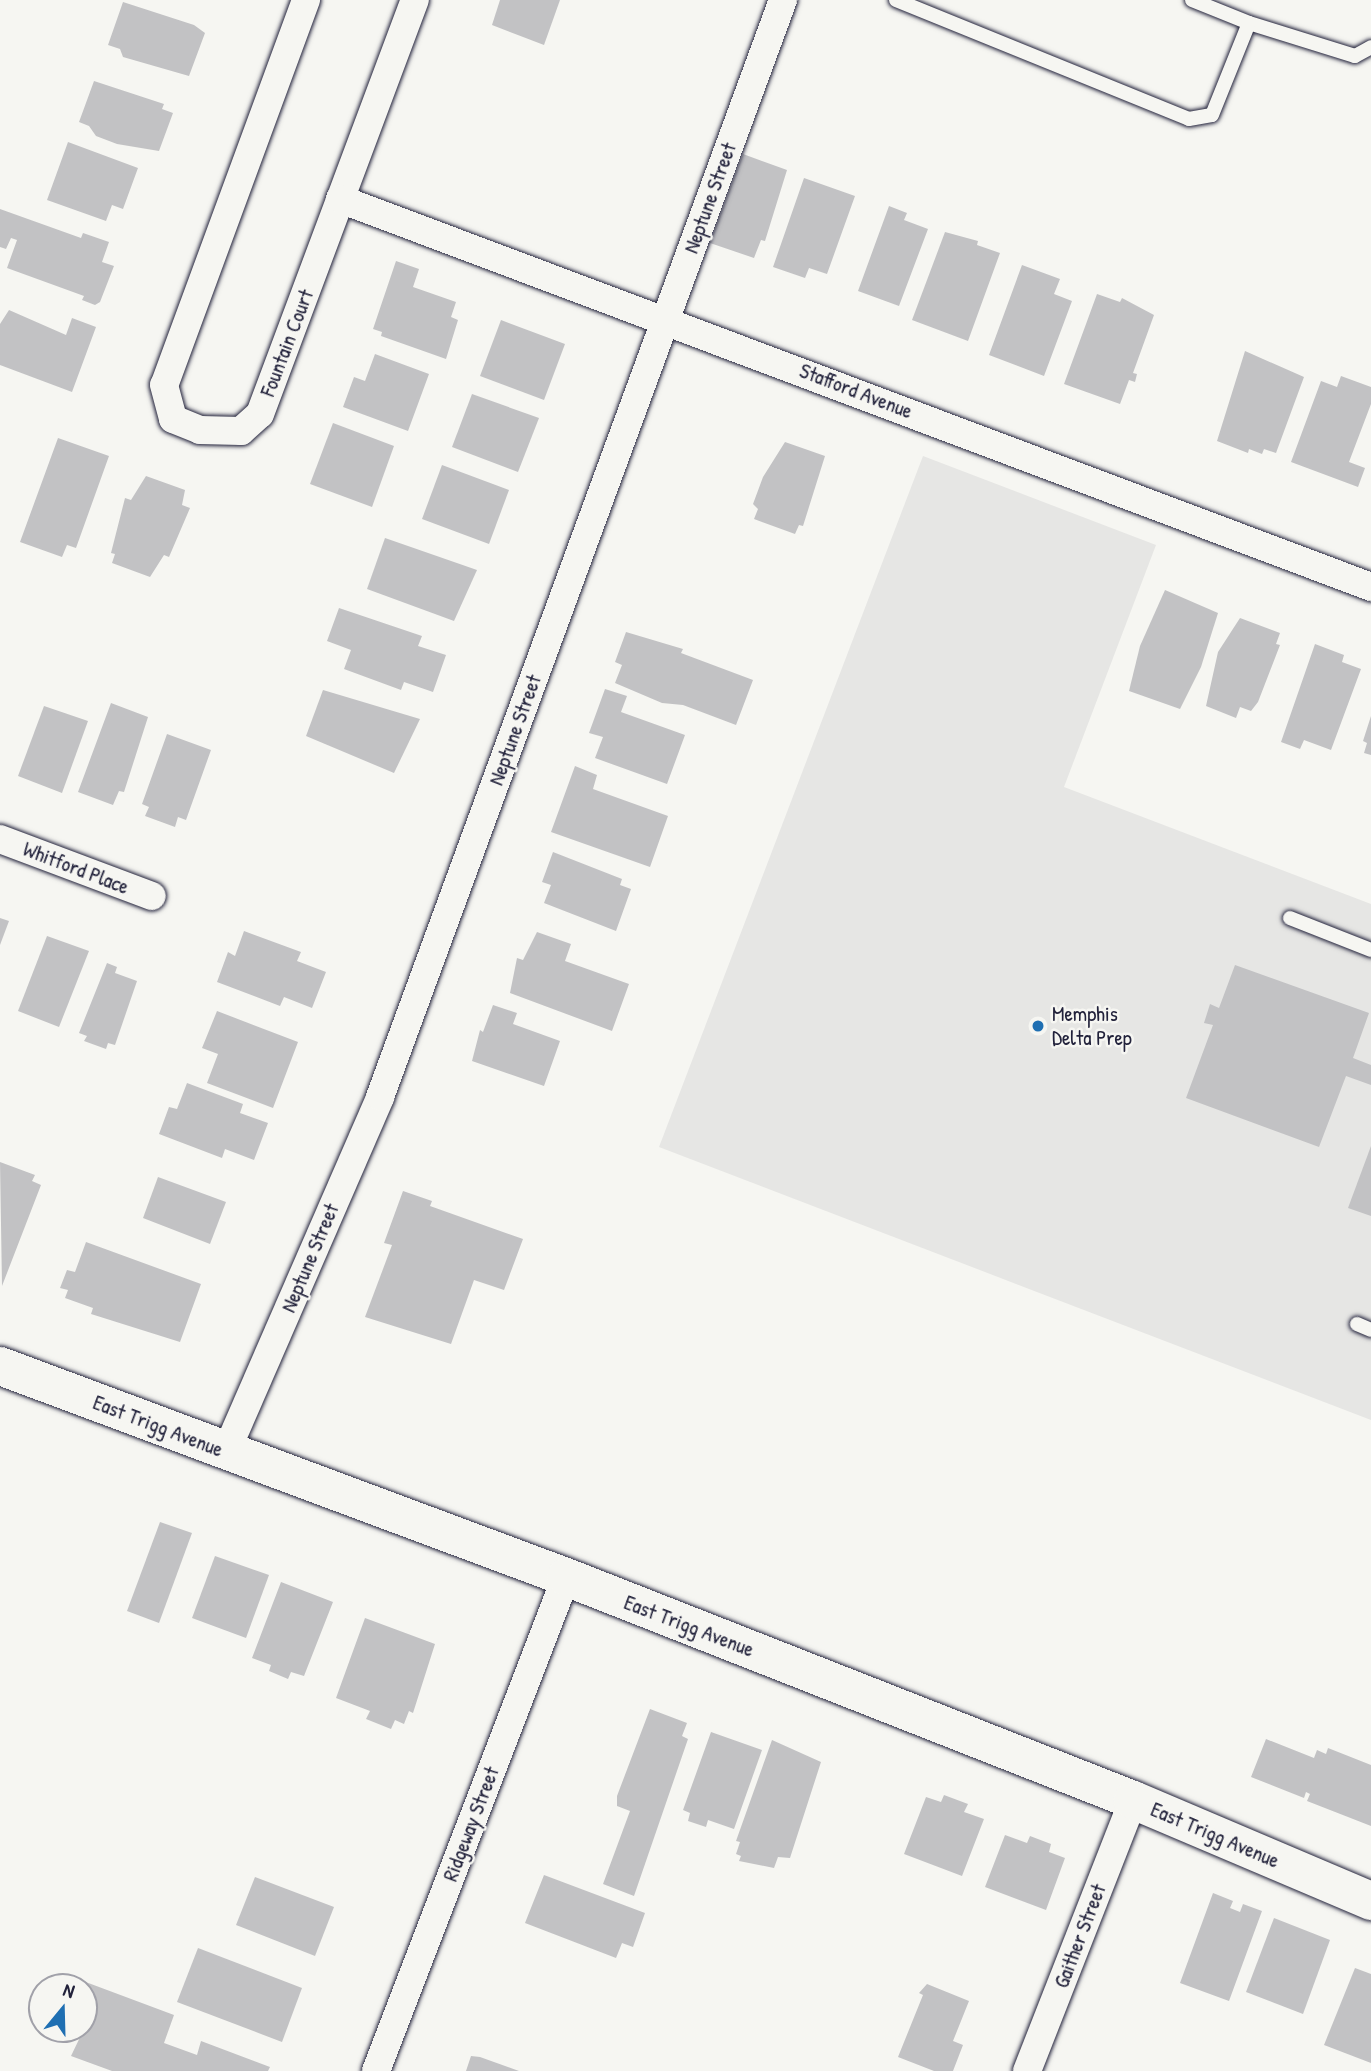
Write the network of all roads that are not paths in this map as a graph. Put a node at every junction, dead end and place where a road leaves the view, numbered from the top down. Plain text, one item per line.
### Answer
1 (306, 0) edge
2 (415, 0) edge
3 (783, 0) edge
4 (897, 0) edge
5 (1192, 0) edge
6 (1249, 23) junction
7 (1371, 47) edge
8 (340, 199) junction
9 (665, 318) junction
10 (1371, 587) edge
11 (0, 839) edge
12 (152, 896) dead end
13 (1290, 918) dead end
14 (1371, 950) edge
15 (1357, 1324) dead end
16 (1371, 1330) edge
17 (0, 1366) edge
18 (226, 1452) junction
19 (566, 1577) junction
20 (1133, 1800) junction
21 (1371, 1901) edge
22 (376, 2071) edge
23 (1027, 2071) edge

1 - 8 street, Fountain Court
2 - 8 street, Fountain Court
3 - 9 street, Neptune Street
4 - 6 lane
5 - 6 lane
6 - 7 lane
8 - 9 street, Stafford Avenue
9 - 10 street, Stafford Avenue
9 - 18 street, Neptune Street
11 - 12 street, Whitford Place
13 - 14 lane
15 - 16 lane
17 - 18 street, East Trigg Avenue
18 - 19 street, East Trigg Avenue
19 - 20 street, East Trigg Avenue
19 - 22 street, Ridgeway Street
20 - 21 street, East Trigg Avenue
20 - 23 street, Gaither Street

